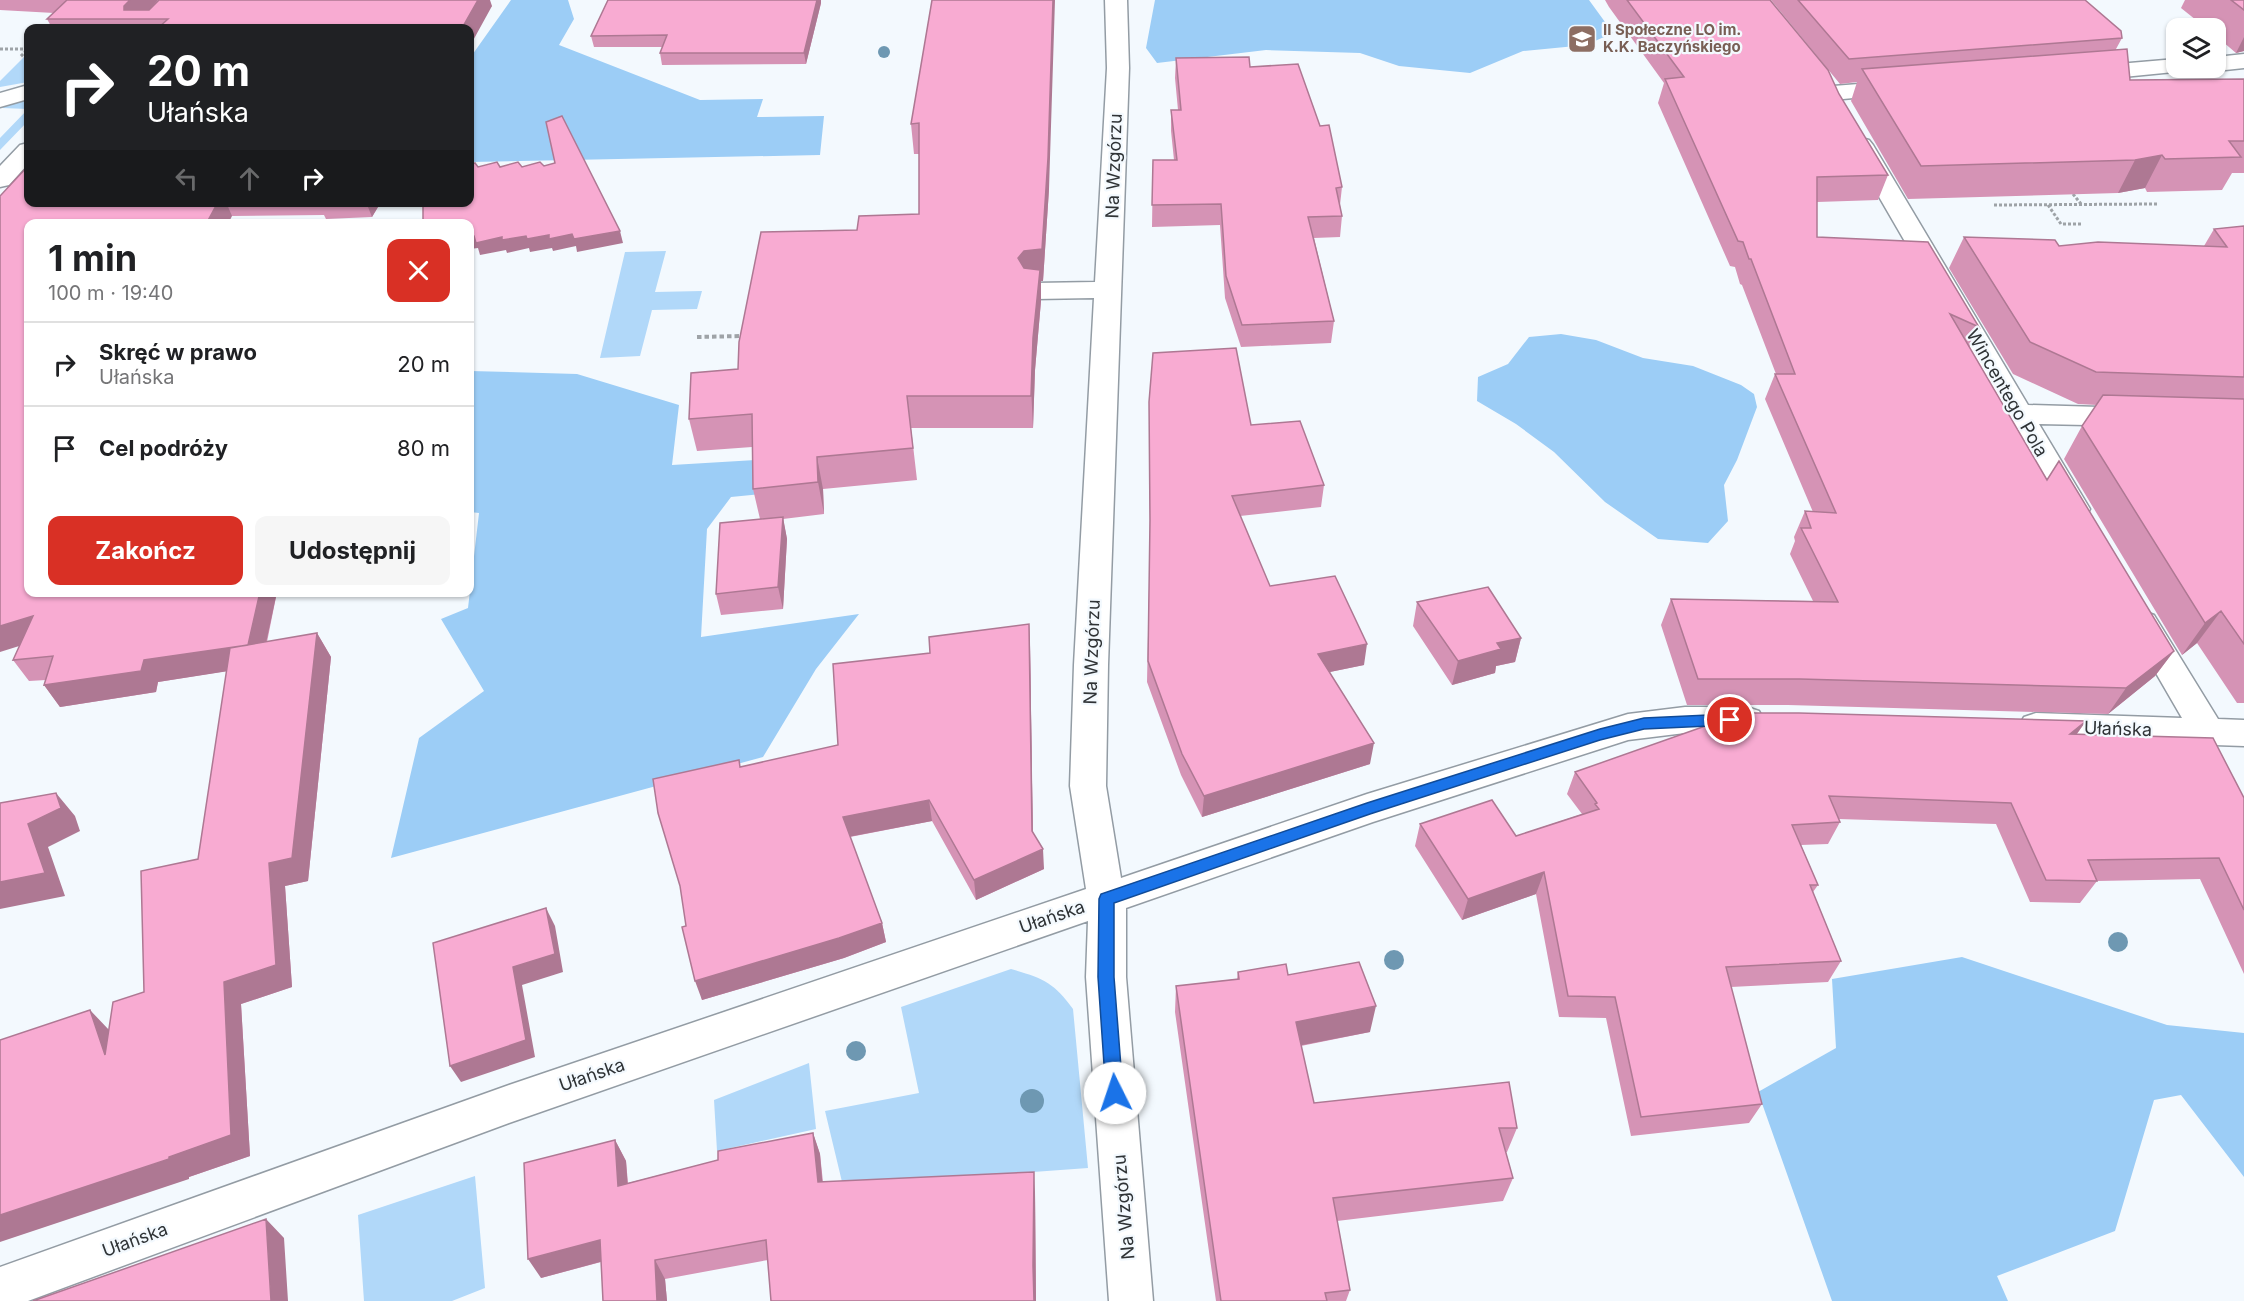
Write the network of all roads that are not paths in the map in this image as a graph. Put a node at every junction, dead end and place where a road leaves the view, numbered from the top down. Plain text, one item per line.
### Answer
1 (1116, 0) edge
2 (2244, 61) edge
3 (2226, 62) edge
4 (2166, 67) edge
5 (2058, 75) edge
6 (1917, 86) edge
7 (24, 93) edge
8 (0, 100) edge
9 (24, 154) edge
10 (0, 180) edge
11 (1108, 290) junction
12 (1035, 291) edge
13 (2019, 414) junction
14 (2163, 418) edge
15 (2090, 533) edge
16 (2132, 604) edge
17 (1777, 720) edge
18 (2000, 725) edge
19 (2208, 732) junction
20 (2244, 734) edge
21 (1107, 899) junction
22 (0, 1289) edge
23 (1131, 1301) edge

1 - 11 street, Na Wzgórzu
2 - 3 street
4 - 5 street
6 - 13 street, Wincentego Pola
7 - 8 street
9 - 10 street
11 - 12 street
11 - 21 street, Na Wzgórzu
13 - 14 street
13 - 15 street, Wincentego Pola
16 - 19 street
17 - 21 street, Ułańska
18 - 19 street, Ułańska
19 - 20 street, Ułańska
21 - 22 street, Ułańska
21 - 23 street, Na Wzgórzu

